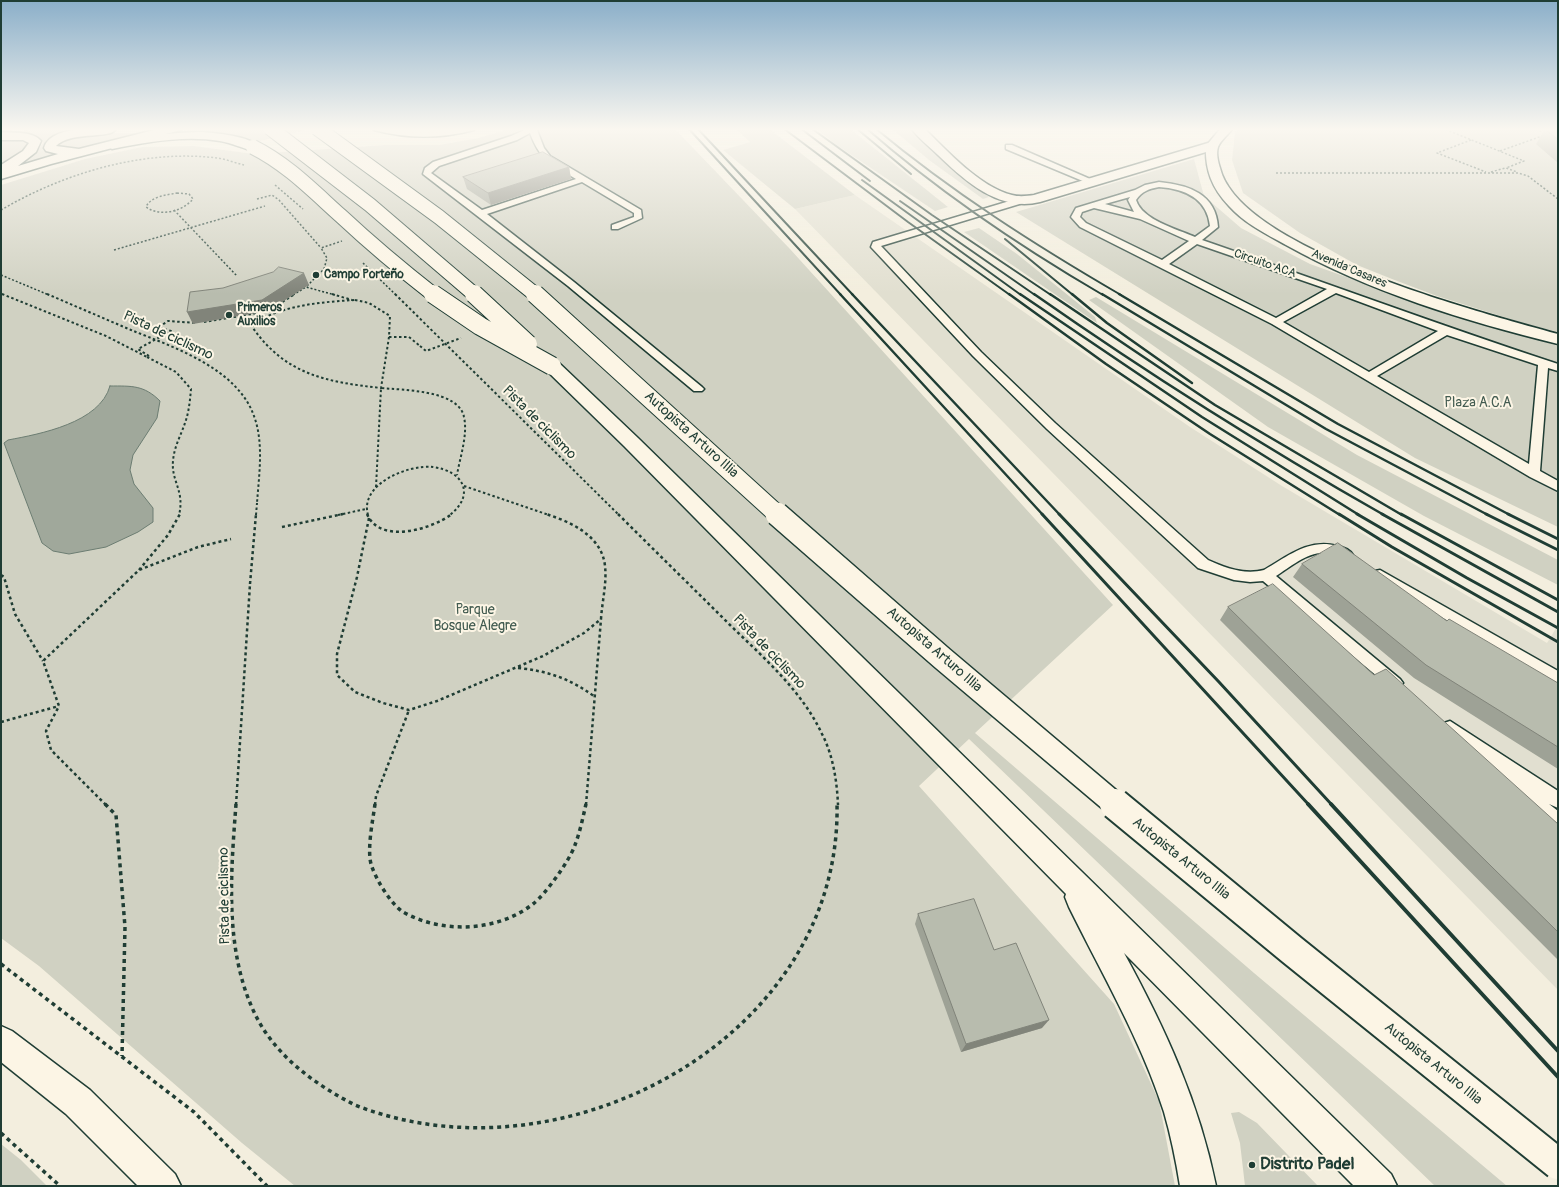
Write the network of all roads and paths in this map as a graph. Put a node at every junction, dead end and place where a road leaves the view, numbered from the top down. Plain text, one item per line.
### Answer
1 (53, 183) edge
2 (274, 183) edge
3 (305, 183) edge
4 (344, 183) edge
5 (395, 183) edge
6 (439, 183) edge
7 (570, 183) edge
8 (590, 183) edge
9 (980, 183) edge
10 (1088, 183) edge
11 (1220, 183) edge
12 (1538, 183) edge
13 (1138, 192) junction
14 (257, 199) dead end
15 (1558, 199) edge
16 (1023, 200) junction
17 (1093, 205) junction
18 (265, 206) dead end
19 (1, 210) edge
20 (174, 210) junction
21 (306, 212) dead end
22 (482, 213) junction
23 (1143, 217) junction
24 (615, 226) dead end
25 (191, 228) junction
26 (335, 236) dead end
27 (1195, 240) junction
28 (346, 247) dead end
29 (321, 248) dead end
30 (114, 250) dead end
31 (358, 258) dead end
32 (1163, 264) junction
33 (1, 274) edge
34 (237, 276) dead end
35 (1335, 289) junction
36 (1, 294) edge
37 (355, 300) junction
38 (272, 304) edge
39 (260, 309) edge
40 (267, 311) edge
41 (269, 314) junction
42 (1276, 322) junction
43 (1446, 331) junction
44 (389, 337) junction
45 (461, 338) dead end
46 (1558, 339) edge
47 (148, 357) junction
48 (1544, 364) junction
49 (552, 366) junction
50 (1558, 368) edge
51 (1369, 376) junction
52 (381, 388) junction
53 (698, 389) dead end
54 (1534, 474) junction
55 (457, 475) junction
56 (464, 486) junction
57 (1558, 487) edge
58 (376, 488) junction
59 (366, 509) junction
60 (369, 518) junction
61 (282, 527) dead end
62 (231, 540) dead end
63 (1355, 560) edge
64 (1368, 568) edge
65 (139, 570) junction
66 (1, 575) edge
67 (1266, 575) junction
68 (600, 619) junction
69 (44, 661) junction
70 (518, 668) junction
71 (1558, 678) edge
72 (1406, 692) edge
73 (596, 697) junction
74 (60, 706) junction
75 (409, 710) junction
76 (1436, 717) edge
77 (1, 722) edge
78 (1461, 738) junction
79 (1558, 800) edge
80 (1558, 822) edge
81 (1070, 880) junction
82 (820, 912) dead end
83 (811, 932) dead end
84 (1, 964) edge
85 (790, 972) dead end
86 (1, 1042) edge
87 (122, 1056) junction
88 (368, 1112) dead end
89 (1, 1133) edge
90 (1558, 1164) edge
91 (60, 1186) edge
92 (163, 1186) edge
93 (267, 1186) edge
94 (1198, 1186) edge
95 (1379, 1186) edge

1 - 19 path
2 - 21 path
3 - 49 main road, bridge
4 - 49 main road, bridge
5 - 90 main road, Autopista Arturo Illia, bridge
6 - 22 lane
7 - 22 lane
8 - 24 lane
9 - 16 main road
10 - 16 main road
11 - 46 main road, Avenida Casares
12 - 15 path
13 - 17 lane
13 - 23 lane
13 - 27 lane
14 - 29 path
16 - 67 lane
17 - 23 lane, Circuito ACA
17 - 32 lane
18 - 25 path
20 - 20 path
20 - 25 path
22 - 53 lane
23 - 27 lane, Circuito ACA
25 - 30 path
25 - 34 path
26 - 28 path
27 - 32 lane
27 - 35 lane, Circuito ACA
31 - 82 path, Pista de ciclismo
32 - 42 lane
33 - 88 path, Pista de ciclismo, bridge
35 - 42 lane
35 - 43 lane, Circuito ACA
36 - 47 path
37 - 38 path
37 - 41 path
37 - 44 path
39 - 47 path, bridge
40 - 41 path
41 - 52 path
42 - 51 lane
43 - 48 lane, Circuito ACA
43 - 51 lane
44 - 45 path, bridge
44 - 52 path
47 - 65 path
48 - 50 lane, Circuito ACA
48 - 54 lane
49 - 81 main road
51 - 54 lane
52 - 55 path
52 - 58 path
54 - 57 lane
55 - 56 path
55 - 58 path
56 - 60 path
56 - 68 path
58 - 59 path
59 - 60 path
59 - 61 path
60 - 75 path
62 - 65 path
63 - 67 lane
64 - 71 lane
65 - 69 path
66 - 69 path
67 - 72 lane
68 - 70 path
68 - 73 path
69 - 74 path
70 - 73 path
70 - 75 path
73 - 75 path
74 - 77 path
74 - 87 path
76 - 78 lane
78 - 79 lane
78 - 80 lane
81 - 94 main road
81 - 95 main road
83 - 85 path
84 - 87 path
86 - 92 main road
87 - 93 path
89 - 91 path

